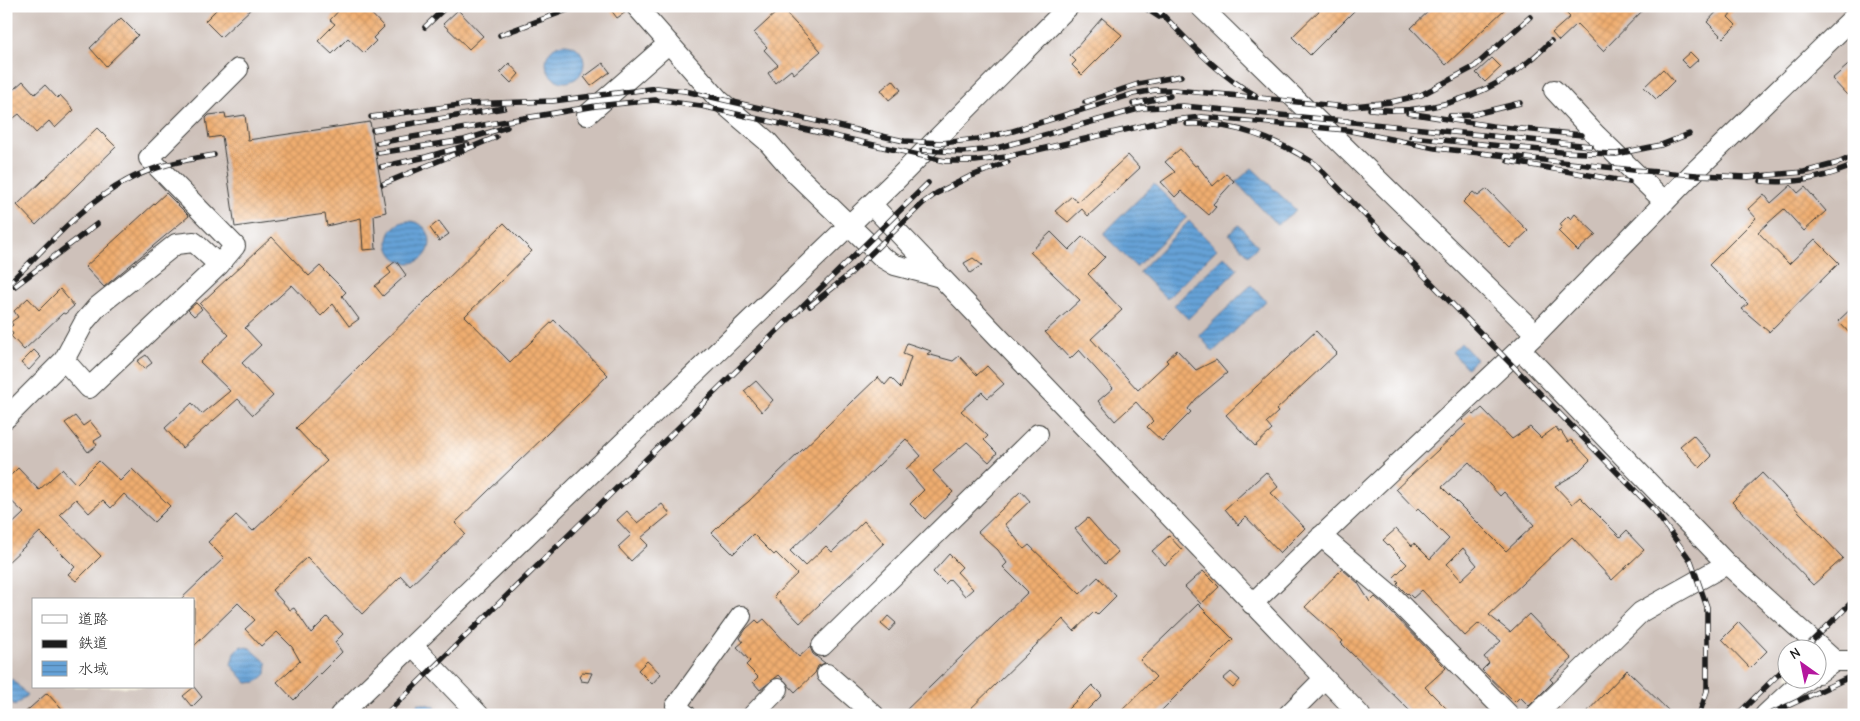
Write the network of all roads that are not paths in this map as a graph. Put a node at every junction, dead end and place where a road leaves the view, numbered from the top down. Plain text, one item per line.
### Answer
1 (636, 6) edge
2 (1069, 6) edge
3 (1200, 6) edge
4 (1854, 17) edge
5 (669, 43) junction
6 (238, 69) dead end
7 (1554, 90) dead end
8 (587, 114) dead end
9 (1665, 202) junction
10 (871, 204) junction
11 (849, 225) junction
12 (219, 265) junction
13 (940, 277) junction
14 (1536, 334) junction
15 (1520, 349) junction
16 (64, 360) junction
17 (6, 418) edge
18 (1038, 434) dead end
19 (1321, 536) junction
20 (1727, 564) junction
21 (1252, 604) junction
22 (740, 616) dead end
23 (413, 646) junction
24 (822, 646) dead end
25 (1844, 661) edge
26 (1828, 668) edge
27 (827, 674) dead end
28 (1324, 679) junction
29 (1794, 688) edge
30 (778, 689) dead end
31 (340, 715) edge
32 (479, 715) edge
33 (686, 715) edge
34 (753, 715) edge
35 (874, 715) edge
36 (1288, 715) edge
37 (1360, 715) edge
38 (1509, 715) edge
39 (1536, 715) edge
40 (1765, 715) edge

1 - 5 street
2 - 10 street
3 - 14 street
4 - 9 street
5 - 8 street
5 - 11 street
6 - 12 street
7 - 9 street
9 - 14 street
10 - 11 street
10 - 13 street
11 - 13 street
11 - 23 street
12 - 16 street
12 - 16 street
13 - 21 street
14 - 15 street
15 - 19 street
15 - 20 street
16 - 17 street
18 - 24 street
19 - 21 street
19 - 38 street
20 - 25 street
20 - 39 street
21 - 28 street
22 - 33 street
23 - 31 street
23 - 32 street
25 - 26 street
27 - 35 street
28 - 36 street
28 - 37 street
29 - 40 street
30 - 34 street

